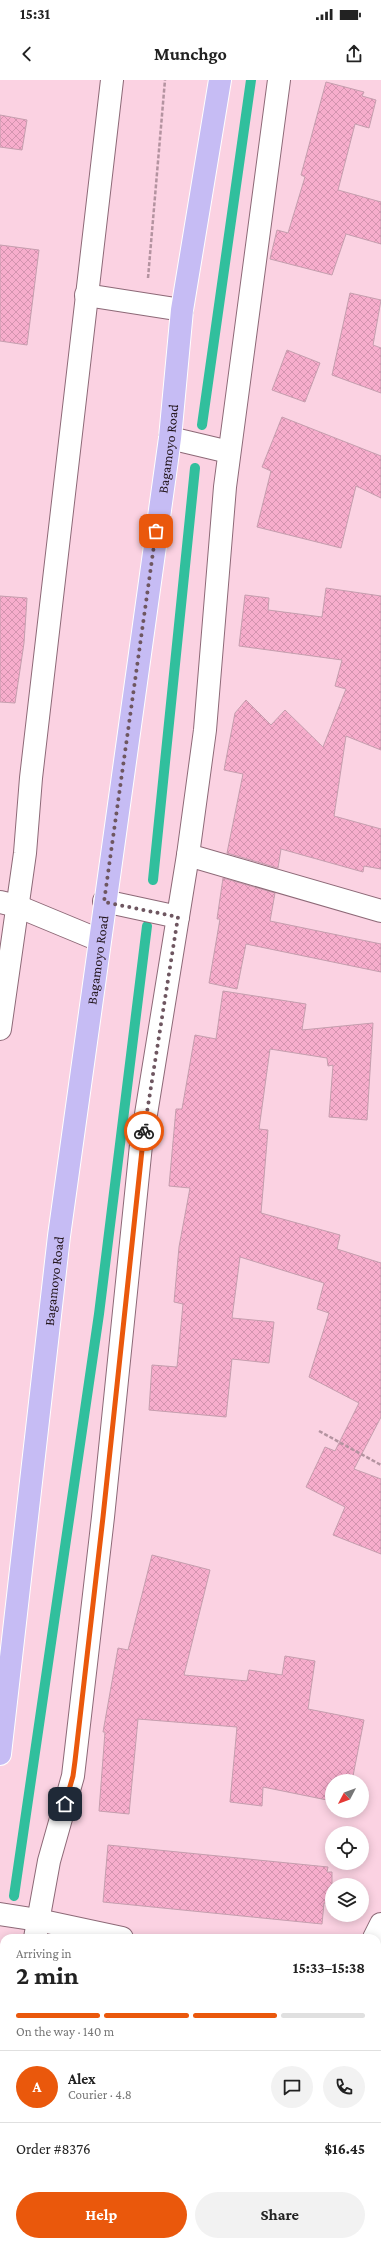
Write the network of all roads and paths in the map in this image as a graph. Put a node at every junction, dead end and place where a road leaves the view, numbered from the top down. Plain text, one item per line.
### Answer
1 (112, 80) edge
2 (165, 80) edge
3 (207, 80) edge
4 (220, 80) edge
5 (279, 80) edge
6 (208, 145) junction
7 (86, 295) junction
8 (145, 304) junction
9 (182, 310) junction
10 (170, 438) junction
11 (229, 452) junction
12 (188, 855) junction
13 (104, 902) junction
14 (8, 904) edge
15 (381, 911) edge
16 (178, 917) junction
17 (99, 940) junction
18 (0, 1029) edge
19 (319, 1431) dead end
20 (381, 1465) edge
21 (0, 1754) edge
22 (0, 1914) edge
23 (381, 1924) edge
24 (37, 1929) edge
25 (84, 1934) edge
26 (376, 1934) edge

1 - 7 street
2 - 8 path
3 - 6 highway, Bagamoyo Road
4 - 6 highway, Bagamoyo Road
5 - 11 street
6 - 9 highway, Bagamoyo Road
7 - 8 street
7 - 14 street
8 - 9 street
9 - 10 highway, Bagamoyo Road
10 - 11 street
10 - 13 highway, Bagamoyo Road
11 - 12 street
12 - 15 street
12 - 16 street
13 - 16 street
13 - 17 highway, Bagamoyo Road
14 - 17 street
14 - 18 street
16 - 24 street
17 - 21 highway, Bagamoyo Road
19 - 20 path
22 - 24 street
23 - 26 street
24 - 25 street

